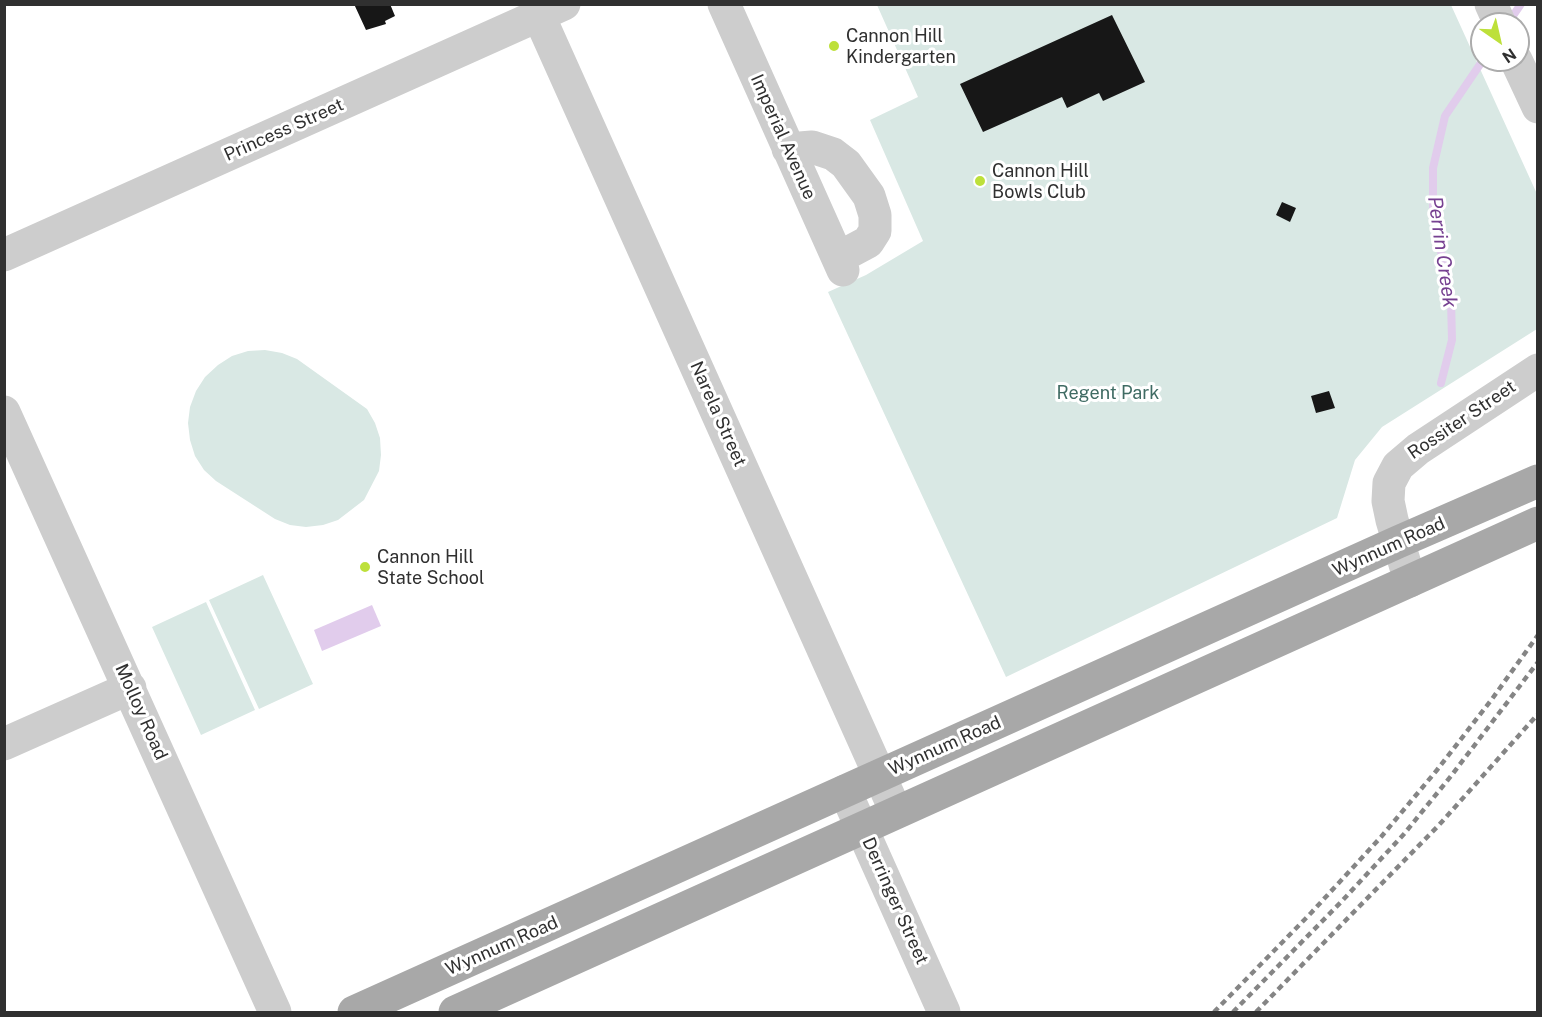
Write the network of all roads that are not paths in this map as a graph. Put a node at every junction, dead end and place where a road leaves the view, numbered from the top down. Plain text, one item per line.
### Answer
1 (724, 4) edge
2 (551, 10) edge
3 (1521, 72) edge
4 (1538, 107) edge
5 (788, 149) junction
6 (4, 255) edge
7 (1538, 370) edge
8 (4, 412) edge
9 (1538, 481) edge
10 (1538, 523) edge
11 (1398, 542) junction
12 (1410, 581) junction
13 (130, 688) junction
14 (4, 744) edge
15 (880, 775) junction
16 (845, 791) junction
17 (896, 813) junction
18 (862, 828) junction
19 (275, 1012) edge
20 (354, 1012) edge
21 (455, 1012) edge
22 (944, 1012) edge

1 - 5 street, Imperial Avenue
2 - 6 street, Princess Street
2 - 15 street, Narela Street
3 - 4 street
5 - 5 street, Imperial Avenue
7 - 11 street, Rossiter Street
8 - 13 street, Molloy Road
9 - 11 main road, Wynnum Road
10 - 12 main road
11 - 12 street, Rossiter Street
11 - 15 main road, Wynnum Road
12 - 17 main road
13 - 14 street
13 - 19 street, Molloy Road
15 - 16 main road, Wynnum Road
15 - 17 street, Narela Street
16 - 18 street, Derringer Street
16 - 20 main road, Wynnum Road
17 - 18 main road
18 - 21 main road
18 - 22 street, Derringer Street

